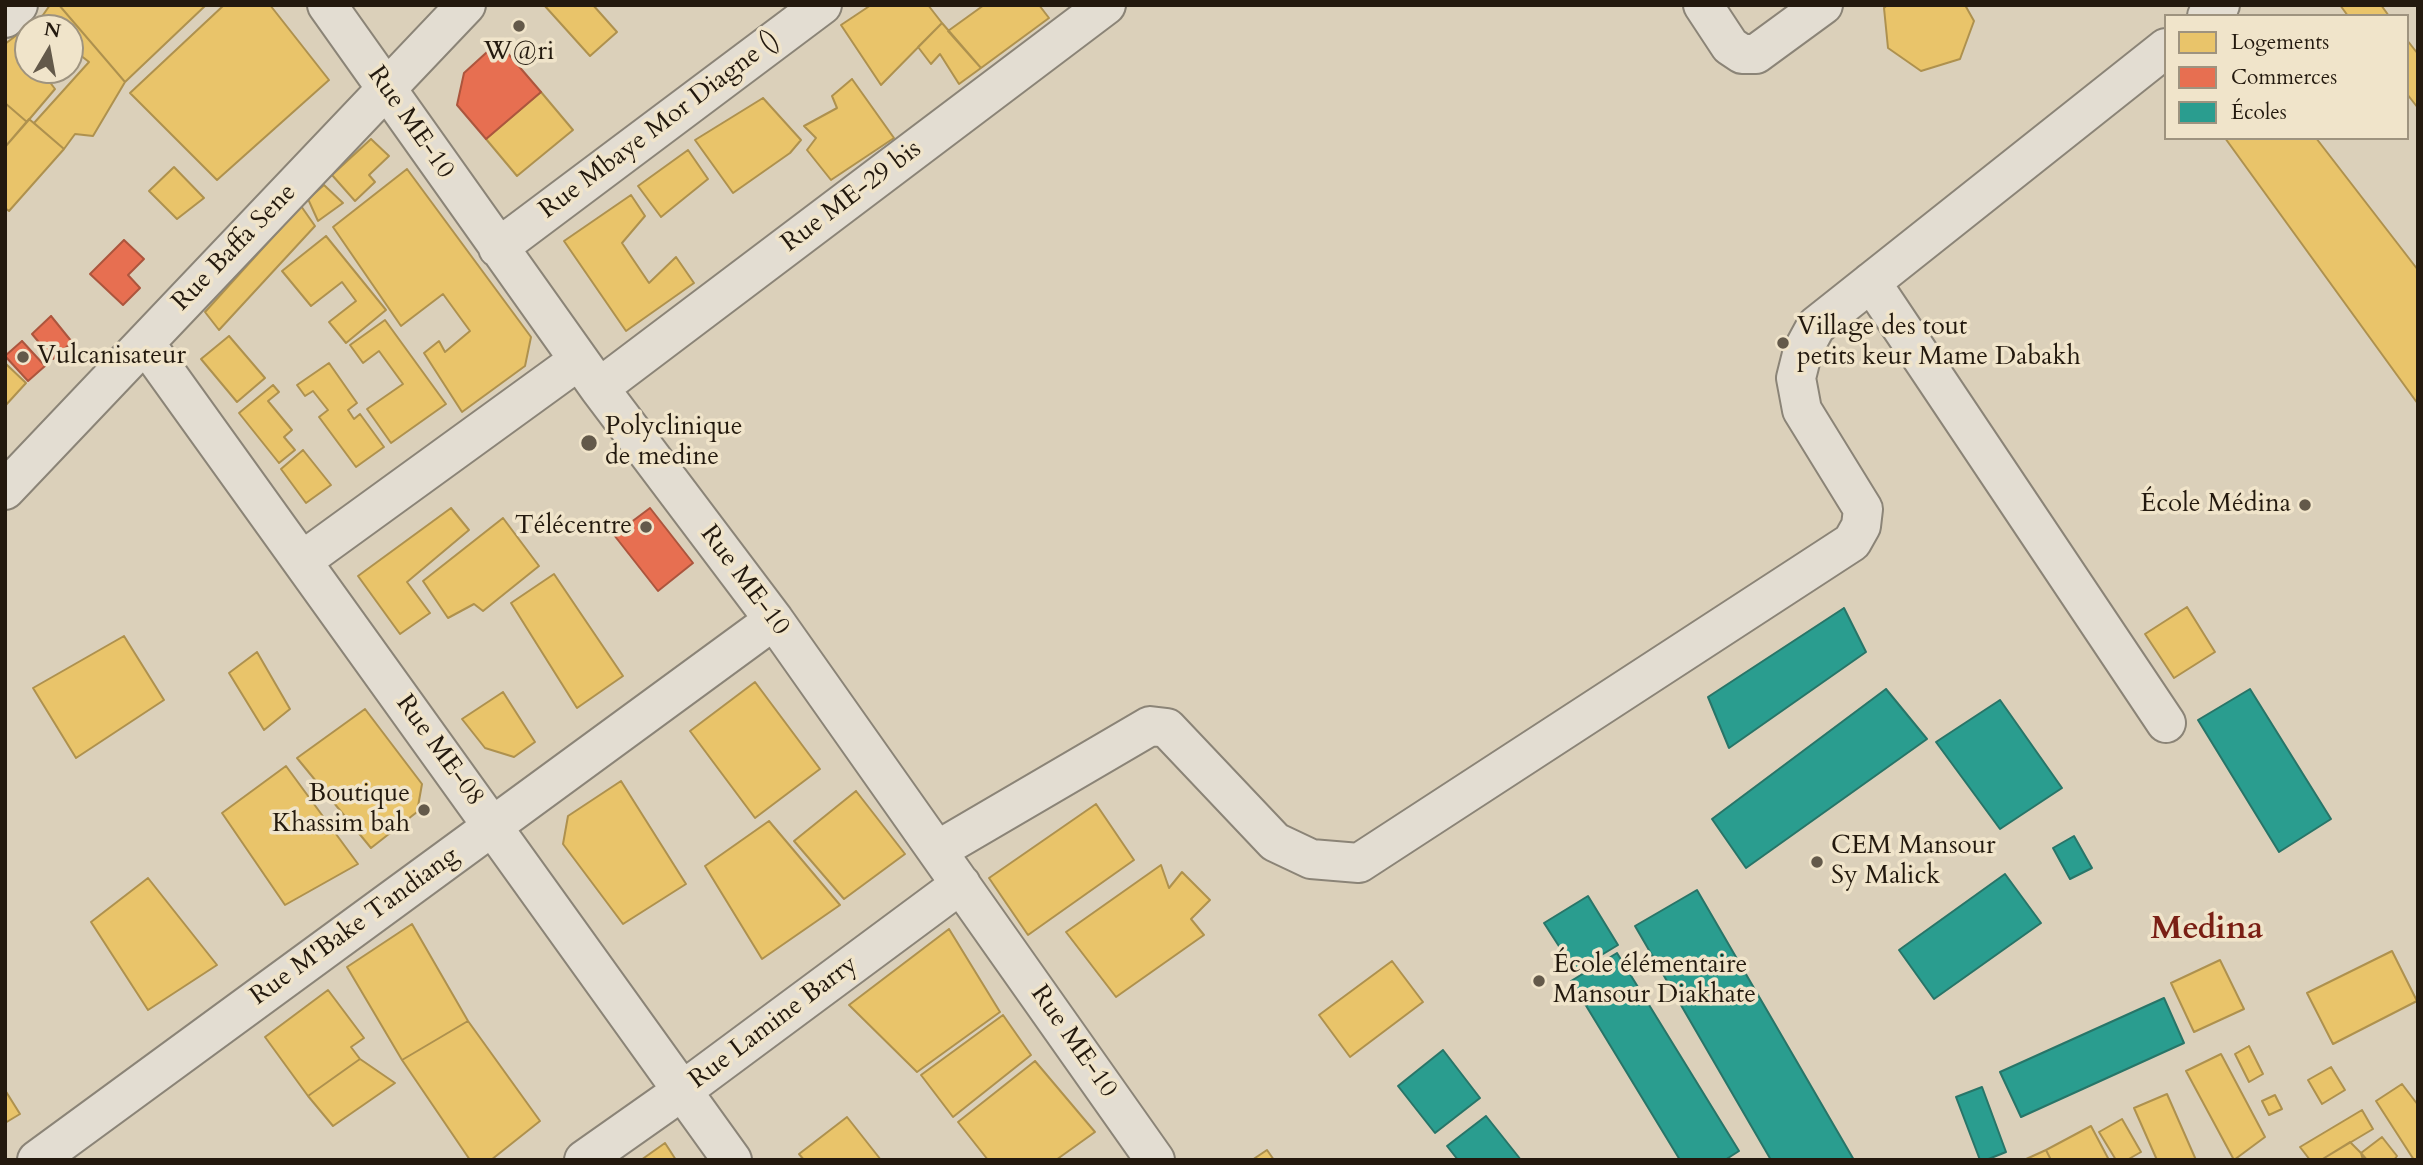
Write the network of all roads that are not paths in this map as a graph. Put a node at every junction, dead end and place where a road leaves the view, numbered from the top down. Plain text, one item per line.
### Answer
1 (18, 5) edge
2 (327, 5) edge
3 (466, 5) edge
4 (822, 5) edge
5 (1106, 5) edge
6 (1703, 5) edge
7 (1823, 5) edge
8 (5, 18) edge
9 (2164, 50) edge
10 (386, 89) junction
11 (498, 248) junction
12 (1871, 282) junction
13 (145, 343) junction
14 (589, 374) junction
15 (5, 490) edge
16 (302, 561) junction
17 (774, 620) junction
18 (2166, 723) dead end
19 (492, 826) junction
20 (938, 850) junction
21 (961, 884) junction
22 (682, 1091) junction
23 (1151, 1158) edge
24 (37, 1160) edge
25 (584, 1160) edge
26 (732, 1160) edge

1 - 8 street
2 - 10 street, Rue ME-10
3 - 10 street, Rue Baffa Sene
4 - 11 street, Rue Mbaye Mor Diagne ()
5 - 14 street, Rue ME-29 bis
6 - 7 street
9 - 12 street
10 - 11 street, Rue ME-10
10 - 13 street, Rue Baffa Sene
11 - 14 street, Rue ME-10
12 - 18 street
12 - 20 street
13 - 15 street, Rue Baffa Sene
13 - 16 street, Rue ME-08
14 - 16 street, Rue ME-29 bis
14 - 17 street, Rue ME-10
16 - 19 street, Rue ME-08
17 - 19 street, Rue M'Bake Tandiang
17 - 20 street, Rue ME-10
19 - 22 street, Rue ME-08
19 - 24 street, Rue M'Bake Tandiang
20 - 21 street, Rue ME-10
21 - 22 street, Rue Lamine Barry
21 - 23 street, Rue ME-10
22 - 25 street, Rue Lamine Barry
22 - 26 street, Rue ME-08

